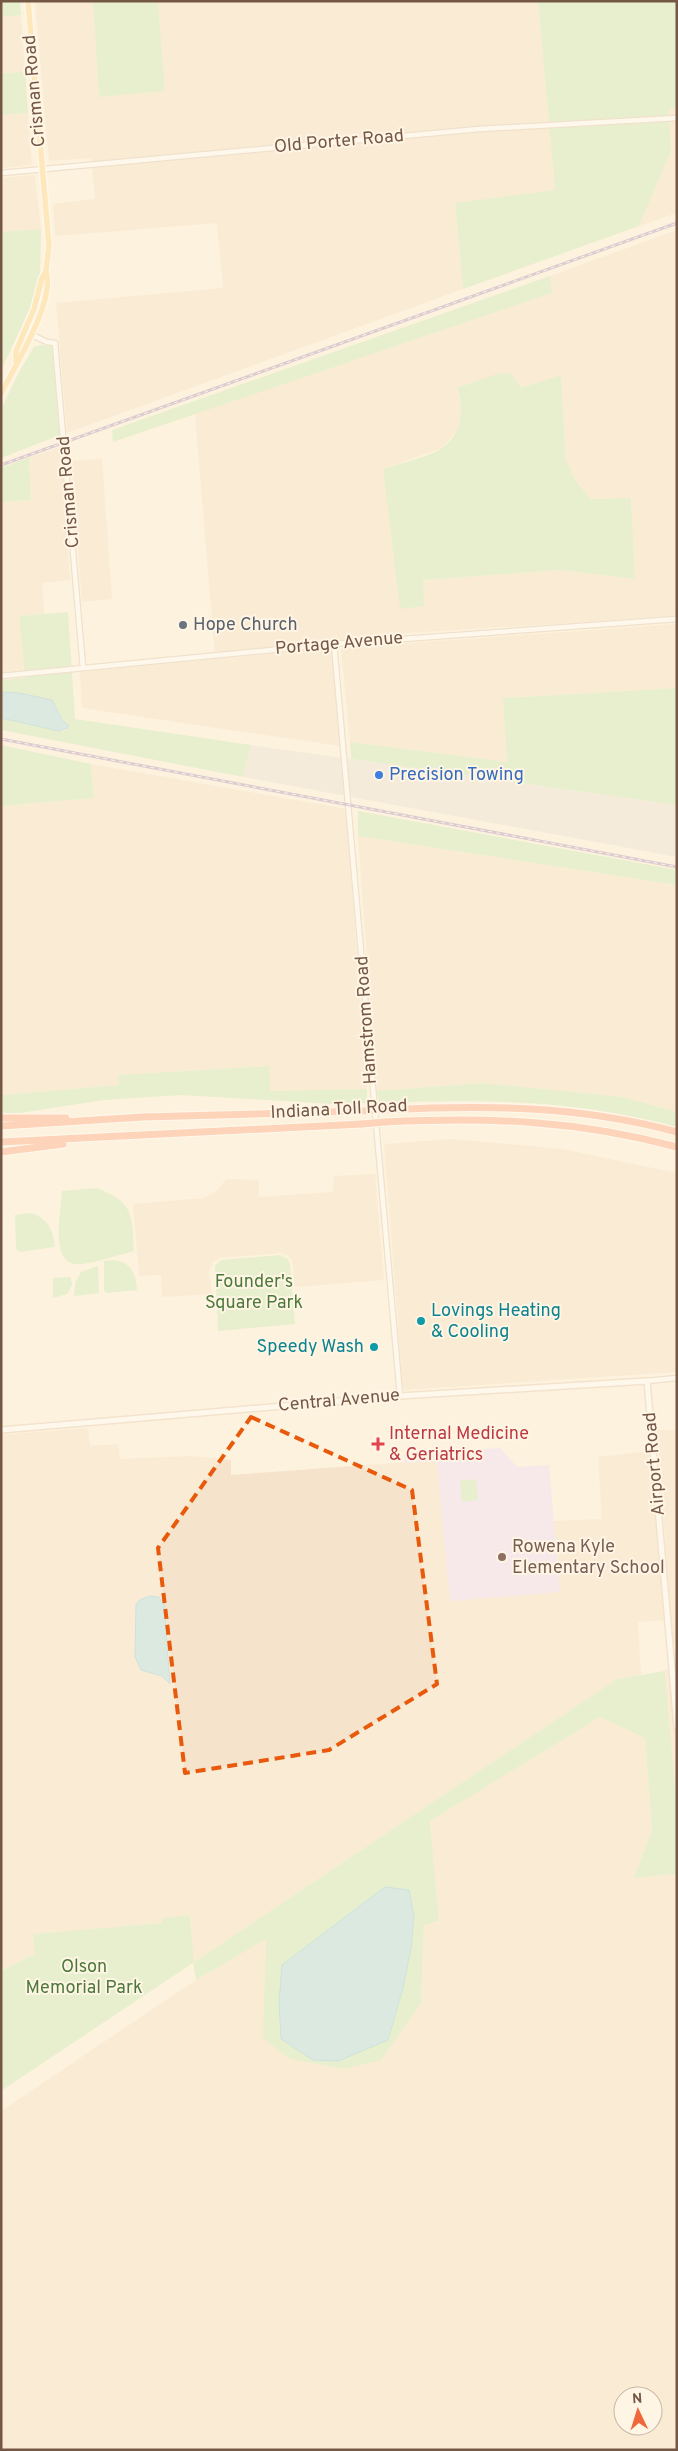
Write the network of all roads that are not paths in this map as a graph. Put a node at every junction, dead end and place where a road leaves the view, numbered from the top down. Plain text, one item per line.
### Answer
1 (28, 1) edge
2 (677, 118) edge
3 (42, 170) junction
4 (1, 173) edge
5 (46, 271) junction
6 (24, 331) junction
7 (31, 335) junction
8 (16, 361) junction
9 (1, 394) edge
10 (677, 619) edge
11 (334, 644) junction
12 (84, 668) junction
13 (1, 676) edge
14 (1, 1118) edge
15 (102, 1119) junction
16 (1, 1126) edge
17 (677, 1132) edge
18 (103, 1138) junction
19 (1, 1142) edge
20 (677, 1147) edge
21 (1, 1152) edge
22 (677, 1378) edge
23 (647, 1381) junction
24 (400, 1396) junction
25 (1, 1430) edge
26 (677, 1727) edge

1 - 3 main road, Crisman Road
2 - 3 street, Old Porter Road
3 - 4 street, Old Porter Road
3 - 5 main road, Crisman Road
5 - 6 main road, Crisman Road
5 - 7 main road, Crisman Road
6 - 7 street, Crisman Road
6 - 8 main road, Crisman Road
7 - 8 main road, Crisman Road
7 - 12 street, Crisman Road
8 - 9 main road, Crisman Road
10 - 11 street, Portage Avenue
11 - 12 street, Portage Avenue
11 - 24 street, Hamstrom Road
12 - 13 street, Portage Avenue
14 - 15 highway
15 - 16 highway, Indiana Toll Road
15 - 17 highway, Indiana Toll Road, bridge
18 - 19 highway, Indiana Toll Road
18 - 20 highway, Indiana Toll Road, bridge
18 - 21 highway
22 - 23 street, Central Avenue
23 - 24 main road, Central Avenue
23 - 26 main road, Airport Road
24 - 25 main road, Central Avenue

